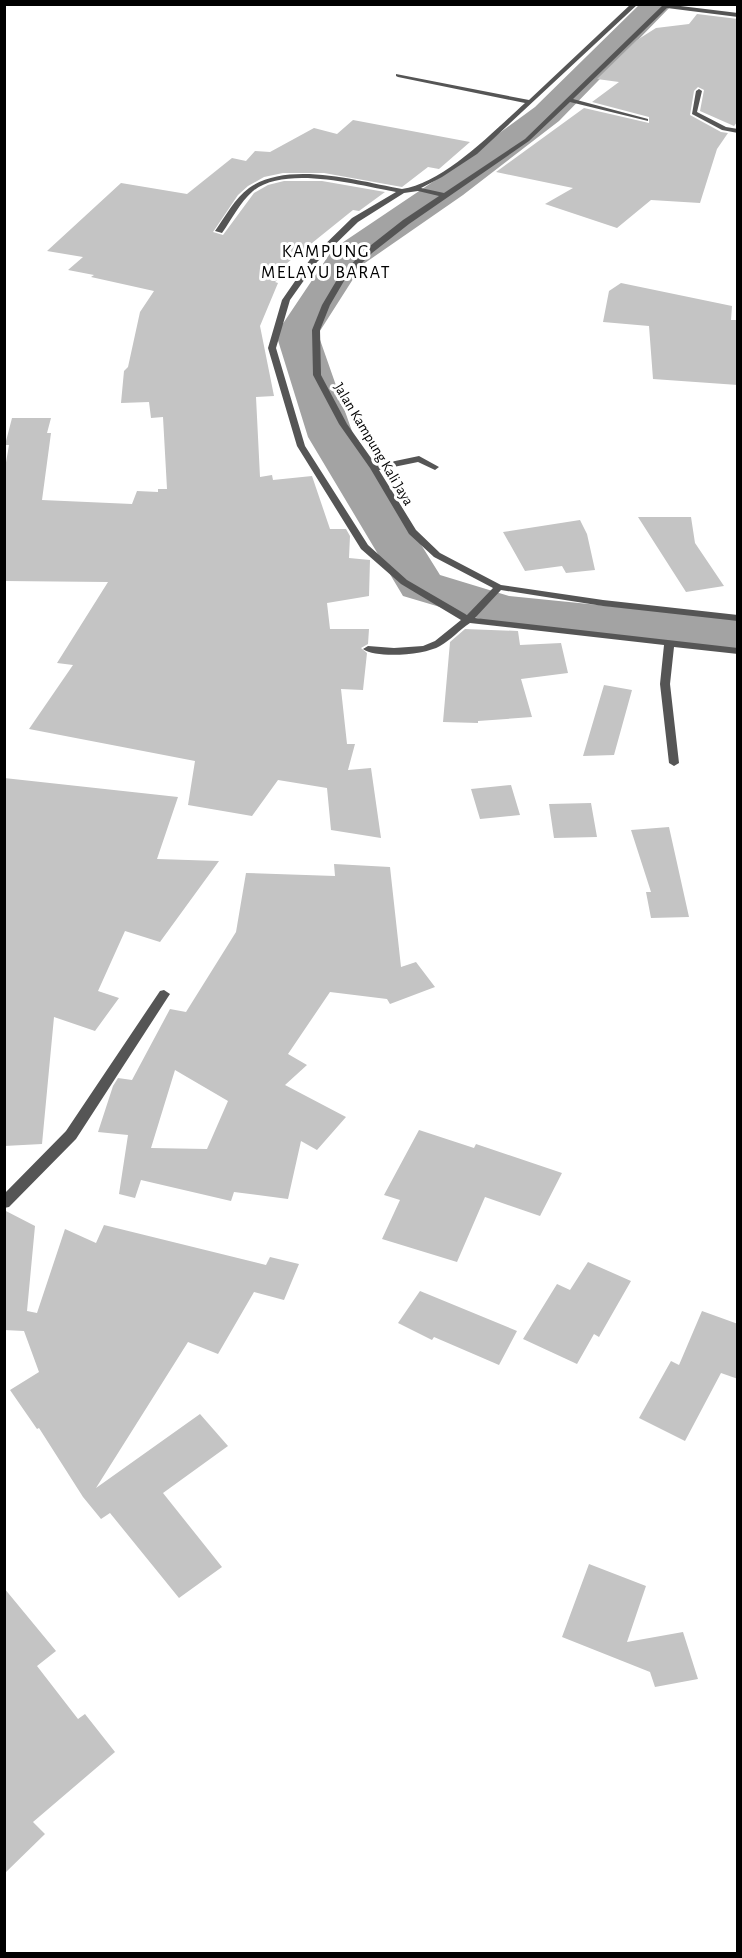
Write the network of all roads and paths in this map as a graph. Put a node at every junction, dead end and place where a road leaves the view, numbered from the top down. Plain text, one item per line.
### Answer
1 (634, 4) edge
2 (668, 5) edge
3 (738, 15) edge
4 (398, 75) dead end
5 (699, 91) dead end
6 (568, 100) junction
7 (531, 102) junction
8 (646, 120) dead end
9 (738, 131) edge
10 (416, 189) junction
11 (402, 190) junction
12 (443, 195) junction
13 (219, 231) dead end
14 (435, 467) dead end
15 (374, 468) junction
16 (497, 590) junction
17 (738, 618) edge
18 (468, 620) junction
19 (669, 644) junction
20 (368, 649) dead end
21 (738, 651) edge
22 (674, 763) dead end
23 (164, 993) dead end
24 (4, 1203) edge

1 - 7 street
2 - 3 street
2 - 6 street, Jalan Kampung Kali Jaya
4 - 7 street
5 - 9 street
6 - 8 street
6 - 12 street, Jalan Kampung Kali Jaya
7 - 10 street
10 - 11 street
10 - 12 street
11 - 13 street
11 - 18 street
12 - 15 street, Jalan Kampung Kali Jaya
14 - 15 street
15 - 16 street, Jalan Kampung Kali Jaya
16 - 17 street, Jalan Kampung Kali Jaya
16 - 18 street
18 - 19 street
18 - 20 street
19 - 21 street
19 - 22 street
23 - 24 street

